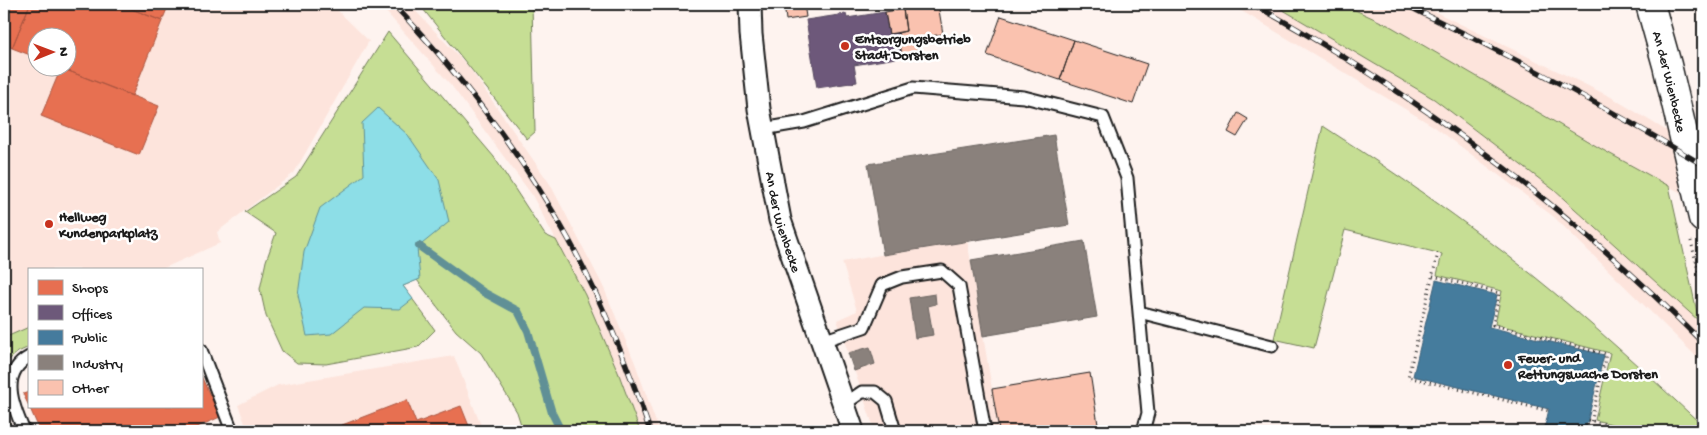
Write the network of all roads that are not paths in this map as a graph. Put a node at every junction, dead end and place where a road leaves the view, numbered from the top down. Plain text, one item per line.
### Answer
1 (750, 4) edge
2 (1650, 4) edge
3 (763, 129) junction
4 (1703, 218) edge
5 (1139, 312) junction
6 (822, 341) junction
7 (1272, 346) dead end
8 (202, 353) edge
9 (28, 357) edge
10 (843, 405) junction
11 (24, 431) edge
12 (232, 431) edge
13 (853, 431) edge
14 (895, 431) edge
15 (985, 431) edge
16 (1143, 431) edge

1 - 3 street, An der Wienbecke
2 - 4 street, An der Wienbecke
3 - 5 lane
3 - 6 street, An der Wienbecke
5 - 7 lane
5 - 16 lane
6 - 10 street, An der Wienbecke
6 - 15 lane
8 - 12 lane
9 - 11 lane
10 - 13 street, An der Wienbecke
10 - 14 lane

